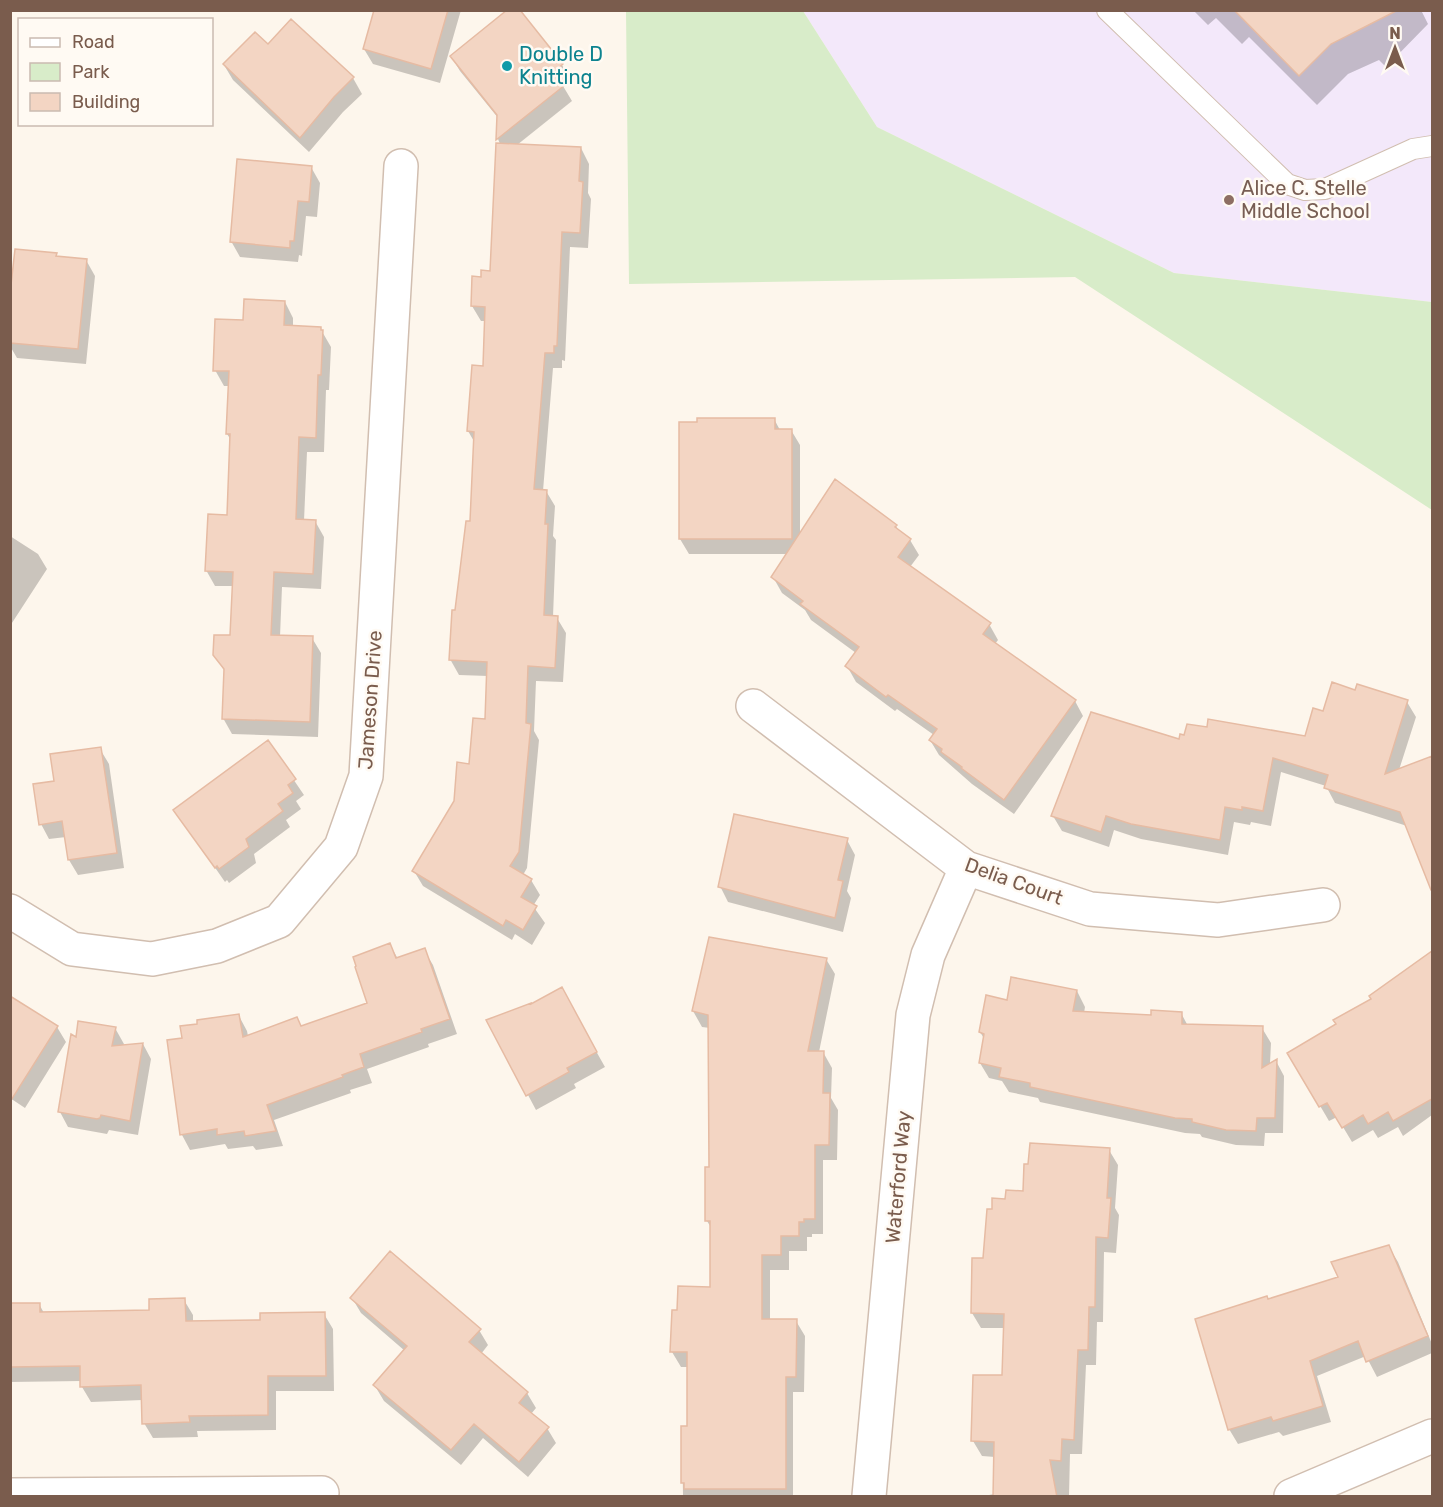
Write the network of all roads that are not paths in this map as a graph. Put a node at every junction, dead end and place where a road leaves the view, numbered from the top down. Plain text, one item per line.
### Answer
1 (1107, 10) edge
2 (1432, 146) edge
3 (401, 166) dead end
4 (753, 706) dead end
5 (966, 868) junction
6 (1323, 905) dead end
7 (10, 911) edge
8 (1432, 1436) edge
9 (322, 1493) dead end
10 (10, 1495) edge
11 (869, 1497) edge
12 (1291, 1497) edge

1 - 2 lane
3 - 7 street, Jameson Drive
4 - 5 street, Delia Court
5 - 6 street, Delia Court
5 - 11 street, Waterford Way
8 - 12 street
9 - 10 street

